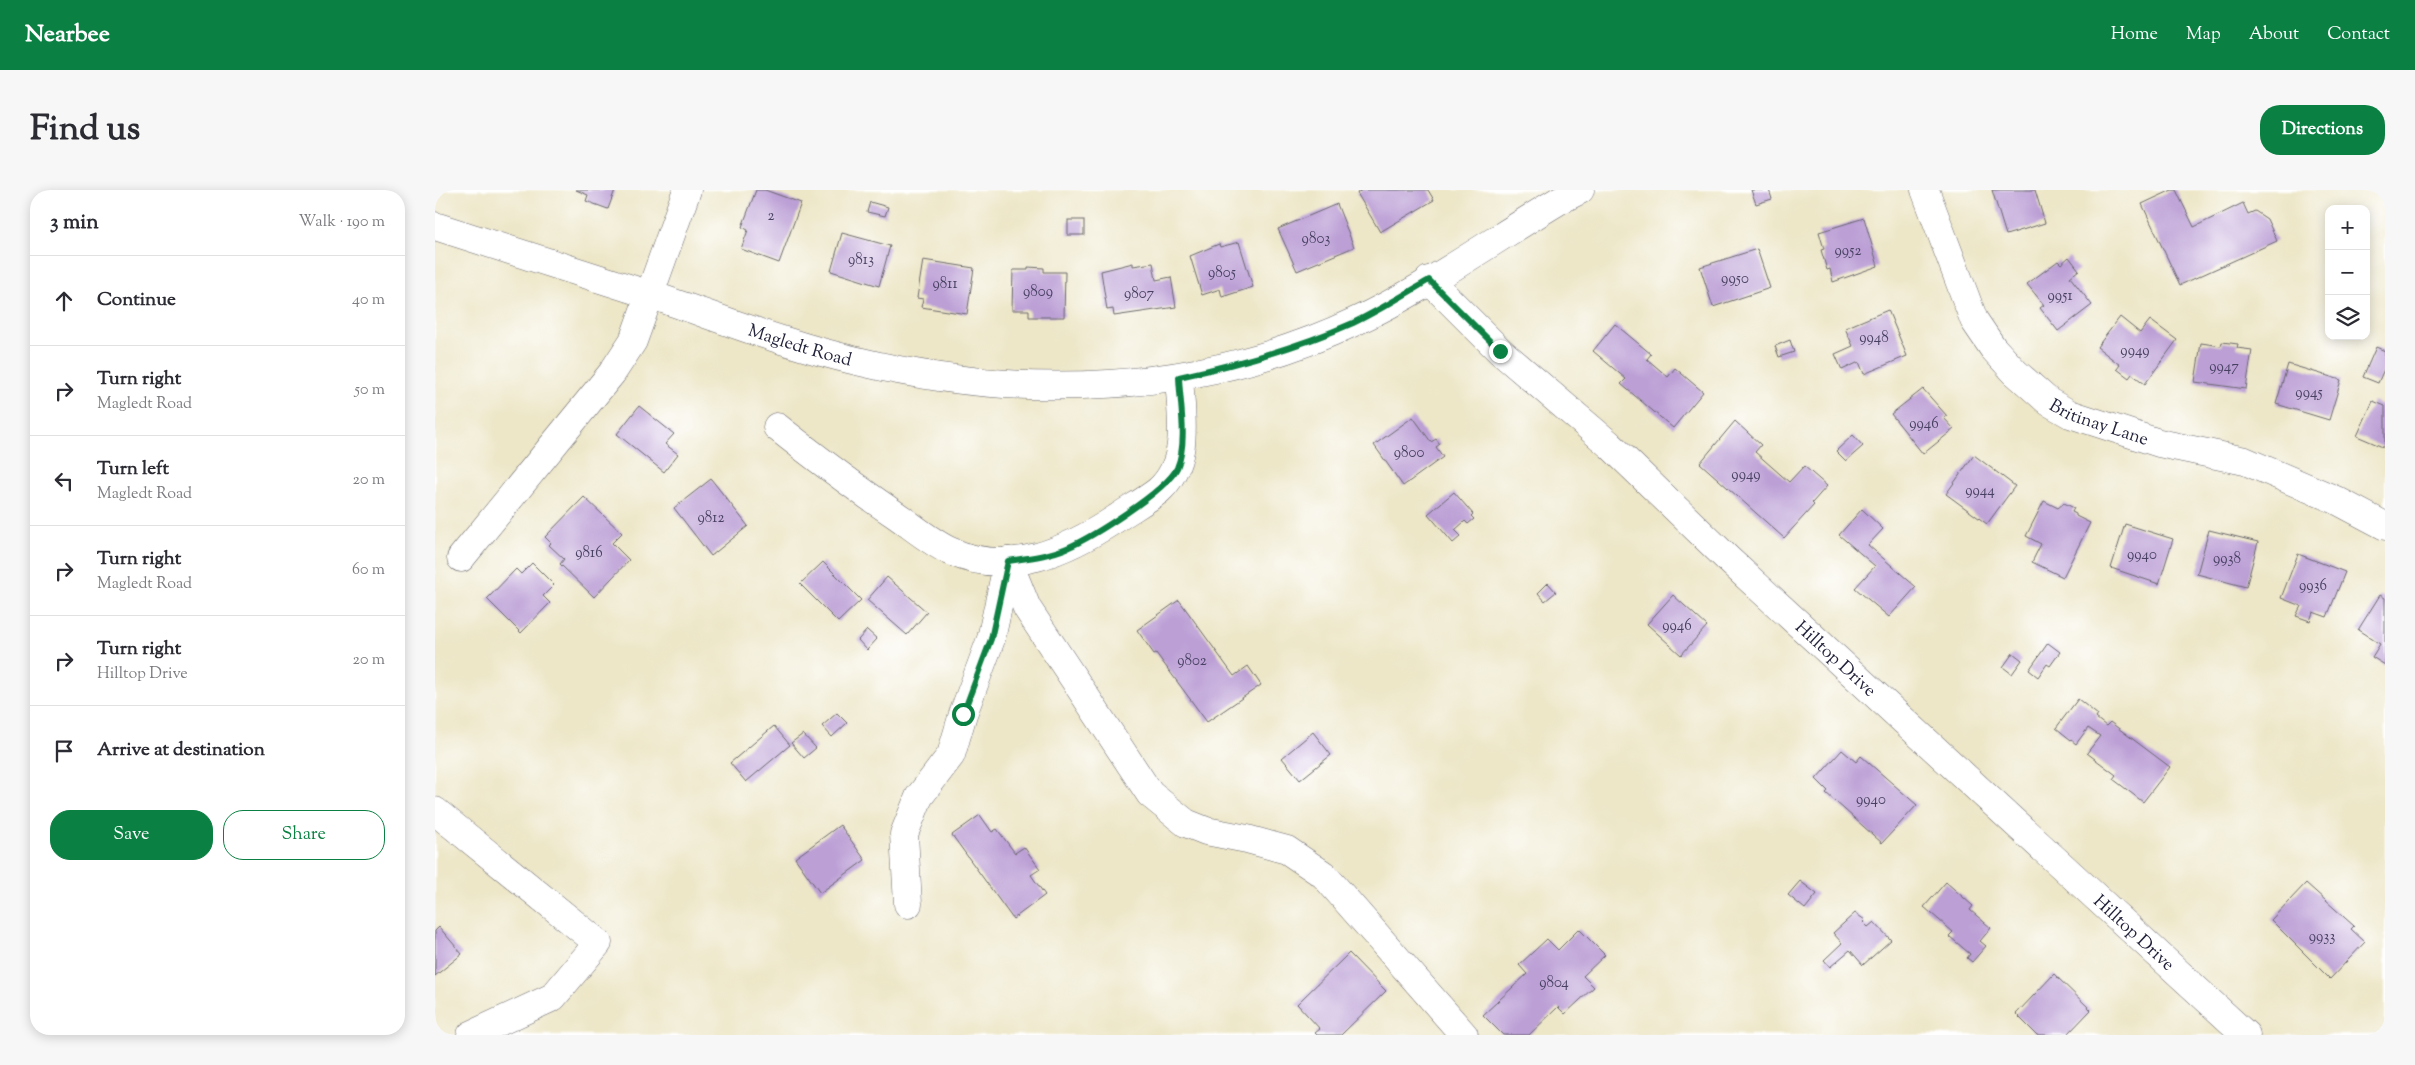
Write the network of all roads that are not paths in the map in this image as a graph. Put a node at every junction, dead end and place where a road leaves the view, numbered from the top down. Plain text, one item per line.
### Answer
1 (687, 190) edge
2 (1580, 190) edge
3 (1925, 190) edge
4 (435, 226) edge
5 (1429, 280) junction
6 (649, 295) junction
7 (1179, 377) junction
8 (777, 427) dead end
9 (2385, 526) edge
10 (461, 558) dead end
11 (1008, 561) junction
12 (435, 811) edge
13 (908, 904) dead end
14 (471, 1035) edge
15 (1464, 1035) edge
16 (2246, 1035) edge

1 - 6 street
2 - 5 street, Magledt Road
3 - 9 street, Britinay Lane
4 - 6 street, Magledt Road
5 - 7 street, Magledt Road
5 - 16 street, Hilltop Drive
6 - 7 street, Magledt Road
6 - 10 street
7 - 11 street
8 - 11 street
11 - 13 street
11 - 15 street
12 - 14 street

